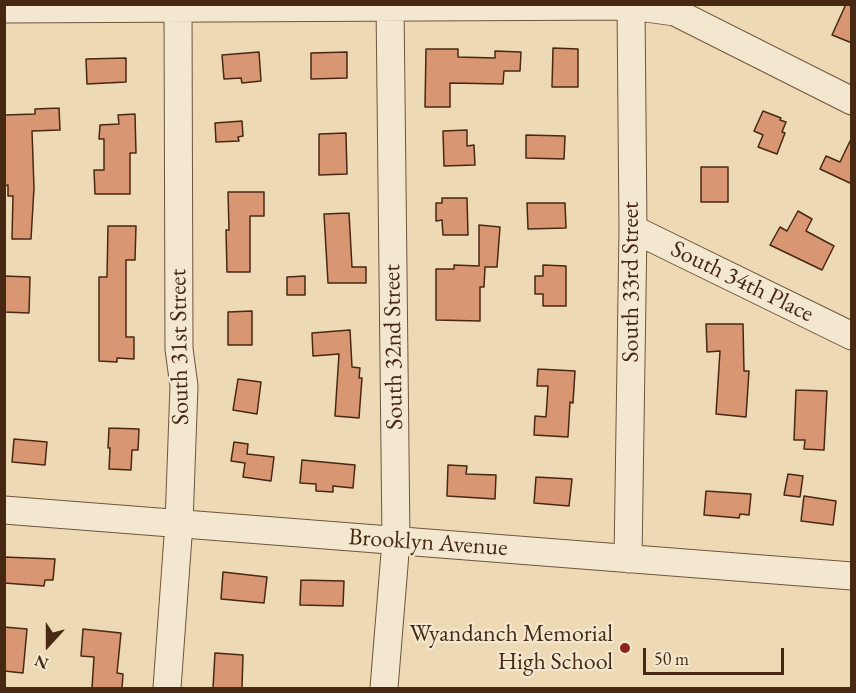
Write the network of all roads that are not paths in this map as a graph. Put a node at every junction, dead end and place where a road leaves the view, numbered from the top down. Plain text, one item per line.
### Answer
1 (631, 5) edge
2 (178, 6) edge
3 (390, 6) edge
4 (4, 9) edge
5 (852, 101) edge
6 (633, 229) junction
7 (852, 336) edge
8 (4, 510) edge
9 (179, 523) junction
10 (396, 541) junction
11 (628, 559) junction
12 (852, 576) edge
13 (167, 688) edge
14 (384, 688) edge

1 - 3 street
1 - 5 street
1 - 6 street, South 33rd Street
2 - 3 street
2 - 4 street
2 - 9 street, South 31st Street
3 - 10 street, South 32nd Street
6 - 7 street, South 34th Place
6 - 11 street, South 33rd Street
8 - 9 street, Brooklyn Avenue
9 - 10 street, Brooklyn Avenue
9 - 13 street, South 31st Street
10 - 11 street, Brooklyn Avenue
10 - 14 street, South 32nd Street
11 - 12 street, Brooklyn Avenue

